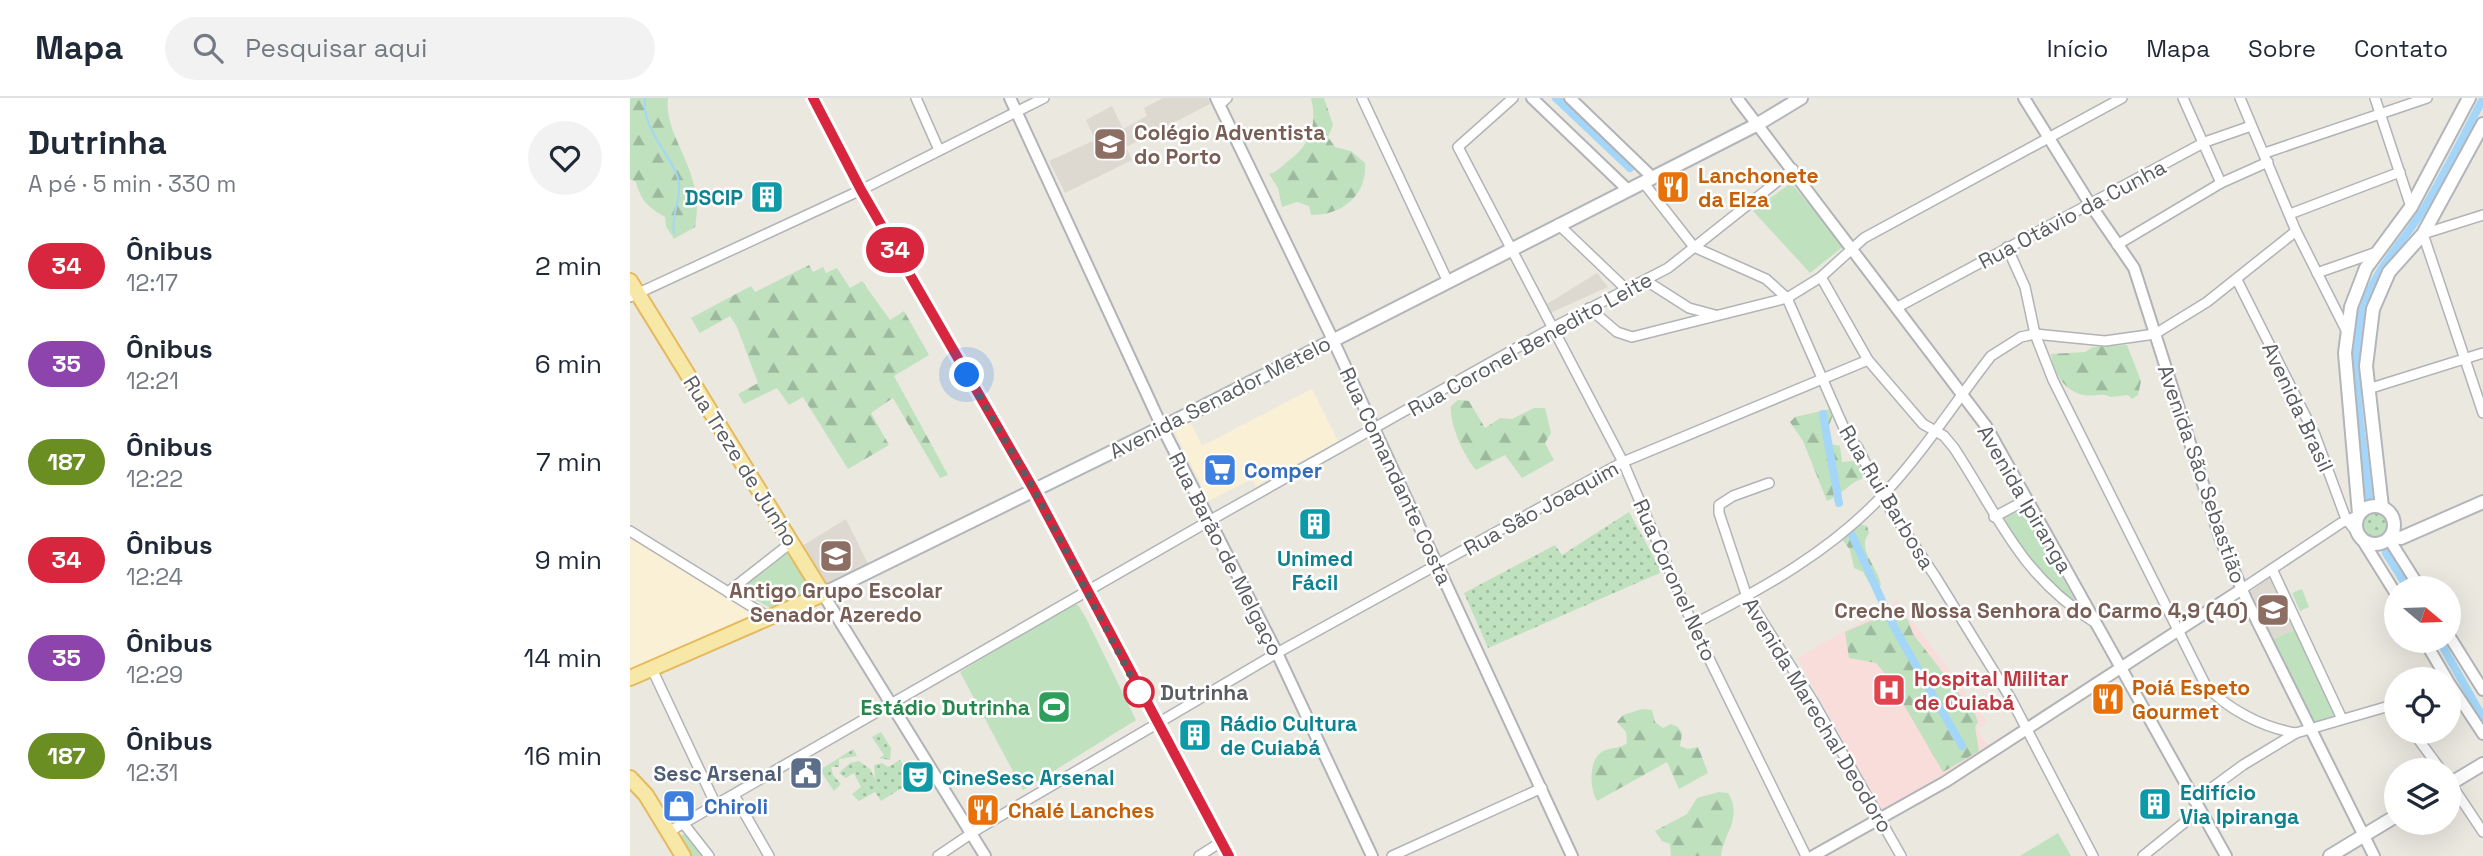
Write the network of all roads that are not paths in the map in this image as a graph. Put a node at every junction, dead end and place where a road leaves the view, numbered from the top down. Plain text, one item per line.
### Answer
1 (813, 98) edge
2 (916, 98) edge
3 (1010, 98) edge
4 (1044, 98) edge
5 (1362, 98) edge
6 (1513, 98) edge
7 (1532, 98) edge
8 (1570, 98) edge
9 (1737, 98) edge
10 (1801, 98) edge
11 (2024, 98) edge
12 (2122, 98) edge
13 (2183, 98) edge
14 (2240, 98) edge
15 (2375, 98) edge
16 (2427, 98) edge
17 (2469, 98) edge
18 (1221, 100) edge
19 (1016, 111) junction
20 (2380, 113) junction
21 (1758, 124) junction
22 (2483, 124) edge
23 (2250, 126) junction
24 (2049, 136) junction
25 (2205, 142) junction
26 (939, 150) junction
27 (2266, 157) junction
28 (1793, 169) junction
29 (2445, 171) junction
30 (2400, 172) junction
31 (1648, 179) junction
32 (2221, 183) junction
33 (1627, 189) junction
34 (861, 190) junction
35 (2090, 205) junction
36 (2411, 207) junction
37 (2290, 214) junction
38 (2483, 215) edge
39 (1558, 224) junction
40 (2296, 231) junction
41 (2423, 234) junction
42 (2117, 245) junction
43 (1694, 247) junction
44 (2007, 247) junction
45 (1510, 248) junction
46 (1852, 249) junction
47 (2377, 252) junction
48 (2317, 273) junction
49 (1821, 277) junction
50 (2237, 280) junction
51 (1645, 281) junction
52 (1448, 282) junction
53 (1626, 289) junction
54 (632, 290) edge
55 (1787, 298) junction
56 (1589, 308) junction
57 (1895, 308) junction
58 (1720, 316) junction
59 (1552, 328) junction
60 (2346, 330) junction
61 (2035, 334) junction
62 (2155, 334) junction
63 (1333, 340) junction
64 (2483, 353) edge
65 (2466, 358) junction
66 (1868, 360) junction
67 (1820, 379) junction
68 (2368, 390) junction
69 (1961, 394) junction
70 (2483, 413) edge
71 (1162, 427) junction
72 (1374, 430) junction
73 (1934, 430) junction
74 (1623, 462) junction
75 (1769, 483) dead end
76 (1034, 490) junction
77 (1882, 497) junction
78 (2026, 500) junction
79 (2483, 502) edge
80 (2382, 507) junction
81 (2355, 516) junction
82 (2393, 516) junction
83 (1994, 517) junction
84 (1209, 521) junction
85 (2434, 521) junction
86 (2329, 530) junction
87 (630, 531) edge
88 (2361, 538) junction
89 (2394, 538) junction
90 (792, 542) junction
91 (2398, 552) joint
92 (1437, 566) junction
93 (2272, 569) junction
94 (2385, 576) edge
95 (2413, 576) edge
96 (2242, 589) junction
97 (1087, 590) junction
98 (728, 592) junction
99 (823, 594) junction
100 (1746, 597) junction
101 (770, 618) junction
102 (2096, 623) junction
103 (1694, 624) junction
104 (2178, 630) junction
105 (1277, 653) junction
106 (2460, 653) edge
107 (2120, 668) junction
108 (652, 669) junction
109 (630, 678) edge
110 (2483, 690) edge
111 (2461, 701) edge
112 (890, 703) junction
113 (2384, 708) edge
114 (2342, 719) junction
115 (1156, 723) junction
116 (2310, 729) junction
117 (2026, 730) junction
118 (2296, 733) junction
119 (2483, 734) edge
120 (2483, 764) edge
121 (2461, 776) edge
122 (630, 778) edge
123 (1542, 789) junction
124 (734, 795) junction
125 (2461, 800) edge
126 (716, 805) junction
127 (2197, 805) junction
128 (1881, 818) junction
129 (683, 823) junction
130 (2384, 823) edge
131 (670, 831) junction
132 (2483, 832) edge
133 (971, 833) junction
134 (2364, 835) junction
135 (1221, 842) junction
136 (683, 856) edge
137 (709, 856) edge
138 (769, 856) edge
139 (939, 856) edge
140 (985, 856) edge
141 (1199, 856) edge
142 (1229, 856) edge
143 (1372, 856) edge
144 (1392, 856) edge
145 (1572, 856) edge
146 (1806, 856) edge
147 (1813, 856) edge
148 (1901, 856) edge
149 (2093, 856) edge
150 (2144, 856) edge
151 (2226, 856) edge
152 (2330, 856) edge
153 (2374, 856) edge

1 - 34 street
2 - 26 street
3 - 19 street, Rua Barão de Melgaço
4 - 19 street
5 - 52 street
6 - 45 street, Rua Coronel Neto
7 - 33 street
8 - 31 street
9 - 21 street, Avenida Ipiranga
10 - 21 main road, Avenida Senador Metelo
11 - 24 street, Avenida São Sebastião
12 - 24 street
13 - 25 street
14 - 23 street
15 - 20 street
16 - 20 street
17 - 29 main road
18 - 63 street, Rua Comandante Costa
19 - 26 street
19 - 71 street, Rua Barão de Melgaço
20 - 27 street
20 - 30 street
21 - 28 street, Avenida Ipiranga
21 - 31 main road, Avenida Senador Metelo
22 - 29 main road
23 - 25 street, Rua Otávio da Cunha
23 - 27 street
24 - 35 street, Avenida São Sebastião
24 - 46 street
25 - 32 street
25 - 35 street, Rua Otávio da Cunha
26 - 34 street
27 - 32 street
27 - 37 street
28 - 43 street, Rua Coronel Benedito Leite
28 - 46 street, Avenida Ipiranga
29 - 36 main road
29 - 41 main road
30 - 36 street
30 - 37 street
31 - 33 main road, Avenida Senador Metelo
31 - 43 street, Rua Rui Barbosa
32 - 42 street
33 - 39 main road, Avenida Senador Metelo
34 - 54 street
34 - 76 street
35 - 42 street, Avenida São Sebastião
35 - 44 street, Rua Otávio da Cunha
36 - 47 main road
37 - 40 street
38 - 41 street
39 - 45 main road, Avenida Senador Metelo
39 - 53 street
40 - 48 street
40 - 50 street
41 - 65 street
41 - 68 main road
42 - 62 street, Avenida São Sebastião
43 - 51 street, Rua Coronel Benedito Leite
43 - 55 street, Rua Rui Barbosa
44 - 57 street, Rua Otávio da Cunha
44 - 61 street
45 - 52 main road, Avenida Senador Metelo
45 - 59 street, Rua Coronel Neto
46 - 49 street
46 - 57 street, Avenida Ipiranga
47 - 48 street
47 - 60 main road
48 - 60 street
49 - 55 street
49 - 66 street
50 - 62 street
50 - 81 street, Avenida Brasil
51 - 53 street, Rua Coronel Benedito Leite
51 - 58 street
52 - 63 main road, Avenida Senador Metelo
53 - 56 street, Rua Coronel Benedito Leite
54 - 90 main road, Rua Treze de Junho
55 - 58 street
55 - 67 street, Rua Rui Barbosa
56 - 58 street
56 - 59 street, Rua Coronel Benedito Leite
57 - 69 street, Avenida Ipiranga
59 - 72 street, Rua Coronel Benedito Leite
59 - 74 street, Rua Coronel Neto
60 - 81 main road
61 - 62 street
61 - 69 street
61 - 104 street
62 - 96 street, Avenida São Sebastião
63 - 71 main road, Avenida Senador Metelo
63 - 72 street, Rua Comandante Costa
64 - 65 street
65 - 68 street
65 - 70 street
66 - 67 street, Rua São Joaquim
66 - 73 street
67 - 74 street, Rua São Joaquim
67 - 77 street, Rua Rui Barbosa
68 - 80 main road
69 - 73 street
69 - 78 street, Avenida Ipiranga
71 - 76 main road, Avenida Senador Metelo
71 - 84 street, Rua Barão de Melgaço
72 - 84 street, Rua Coronel Benedito Leite
72 - 92 street, Rua Comandante Costa
73 - 77 street
73 - 83 street
74 - 92 street, Rua São Joaquim
74 - 103 street, Rua Coronel Neto
75 - 100 street, Avenida Marechal Deodoro
76 - 97 street
76 - 99 main road, Avenida Senador Metelo
77 - 100 street
77 - 117 street, Rua Rui Barbosa
78 - 83 street
78 - 102 street, Avenida Ipiranga
79 - 85 main road
80 - 81 main road
80 - 82 main road
81 - 86 street
81 - 88 main road
82 - 85 main road
82 - 89 main road
83 - 102 street
84 - 97 street, Rua Coronel Benedito Leite
84 - 105 street, Rua Barão de Melgaço
85 - 89 main road
86 - 88 street
86 - 93 street
87 - 98 street
88 - 89 main road
88 - 94 street
89 - 91 main road
90 - 98 street
90 - 99 main road, Rua Treze de Junho
91 - 95 street
92 - 105 street, Rua São Joaquim
92 - 123 street, Rua Comandante Costa
93 - 96 street
93 - 114 street
96 - 104 street
96 - 116 street, Avenida São Sebastião
97 - 112 street, Rua Coronel Benedito Leite
97 - 115 street
98 - 101 street
99 - 101 main road, Avenida Senador Metelo
99 - 112 street, Rua Treze de Junho
100 - 103 street
100 - 128 street, Avenida Marechal Deodoro
101 - 108 main road, Avenida Senador Metelo
102 - 107 street, Avenida Ipiranga
103 - 146 street, Rua Coronel Neto
104 - 107 street
104 - 118 street
105 - 115 street, Rua São Joaquim
105 - 143 street, Rua Barão de Melgaço
106 - 110 street
107 - 117 street
107 - 127 street, Avenida Ipiranga
108 - 109 main road, Avenida Senador Metelo
108 - 126 street
111 - 119 street
112 - 124 street, Rua Coronel Benedito Leite
112 - 133 street, Rua Treze de Junho
113 - 114 street
114 - 116 street
115 - 133 street, Rua São Joaquim
115 - 135 street
116 - 118 street
116 - 134 street, Avenida São Sebastião
117 - 128 street
117 - 149 street, Rua Rui Barbosa
118 - 127 street
120 - 121 main road
122 - 131 main road
123 - 144 street
123 - 145 street, Rua Comandante Costa
124 - 126 street, Rua Coronel Benedito Leite
124 - 138 street
125 - 132 street
126 - 129 street, Rua Coronel Benedito Leite
127 - 150 street
127 - 151 street, Avenida Ipiranga
128 - 147 street
128 - 148 street, Avenida Marechal Deodoro
129 - 131 street, Rua Coronel Benedito Leite
129 - 137 street
130 - 134 main road
131 - 136 main road
133 - 139 street, Rua São Joaquim
133 - 140 street, Rua Treze de Junho
134 - 152 main road
134 - 153 street, Avenida São Sebastião
135 - 141 street
135 - 142 street

